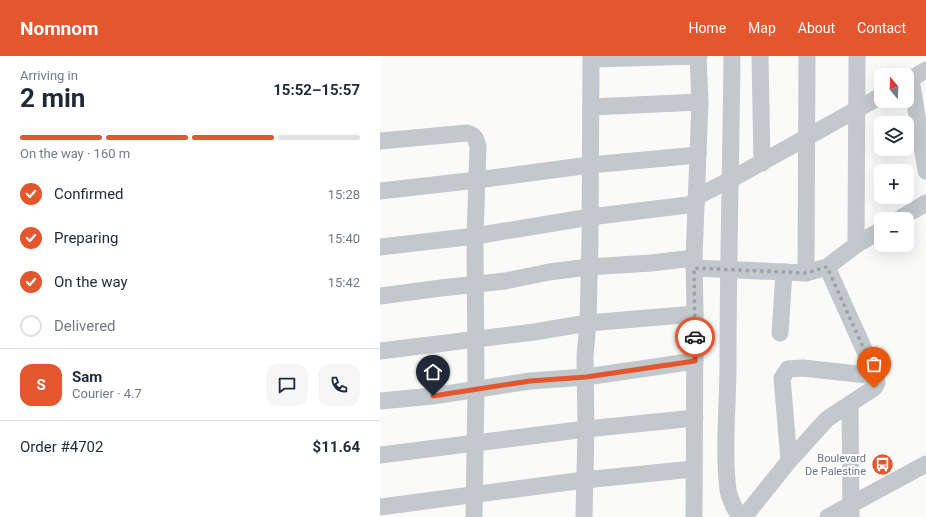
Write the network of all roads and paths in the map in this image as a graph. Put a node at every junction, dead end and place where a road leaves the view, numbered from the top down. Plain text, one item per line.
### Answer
1 (698, 56) edge
2 (732, 56) edge
3 (760, 56) edge
4 (807, 56) edge
5 (857, 56) edge
6 (591, 58) edge
7 (926, 70) edge
8 (914, 77) edge
9 (874, 100) edge
10 (700, 102) junction
11 (590, 107) junction
12 (914, 107) edge
13 (856, 111) junction
14 (806, 138) junction
15 (380, 141) edge
16 (698, 155) junction
17 (762, 163) junction
18 (590, 165) junction
19 (926, 172) edge
20 (477, 180) junction
21 (730, 180) junction
22 (380, 191) edge
23 (696, 201) junction
24 (926, 203) edge
25 (911, 212) edge
26 (590, 217) junction
27 (874, 234) edge
28 (475, 236) junction
29 (856, 245) junction
30 (380, 246) edge
31 (694, 263) junction
32 (589, 267) junction
33 (827, 267) junction
34 (728, 270) junction
35 (784, 272) junction
36 (806, 273) junction
37 (474, 285) junction
38 (380, 296) edge
39 (695, 314) junction
40 (588, 323) junction
41 (780, 333) dead end
42 (475, 338) junction
43 (380, 351) edge
44 (695, 361) junction
45 (876, 376) junction
46 (586, 377) junction
47 (476, 389) junction
48 (380, 401) edge
49 (850, 404) junction
50 (695, 418) junction
51 (586, 429) junction
52 (475, 443) junction
53 (380, 455) edge
54 (789, 461) junction
55 (926, 464) edge
56 (693, 469) junction
57 (584, 480) junction
58 (474, 495) junction
59 (380, 507) edge
60 (851, 511) edge
61 (742, 513) edge
62 (474, 517) edge
63 (584, 517) edge
64 (694, 517) edge
65 (828, 517) edge

1 - 6 street
1 - 10 street
2 - 21 street
3 - 17 street
4 - 14 street
5 - 13 street
6 - 11 street
7 - 8 street
9 - 13 street
10 - 11 street
10 - 16 street
11 - 18 street
12 - 19 street
13 - 14 street
13 - 29 street
14 - 17 street
14 - 36 street
15 - 20 street
16 - 18 street
16 - 23 street
17 - 21 street
18 - 20 street
18 - 26 street
20 - 22 street
20 - 28 street
21 - 23 street
21 - 34 street
23 - 26 street
23 - 31 street
24 - 25 street
26 - 28 street
26 - 32 street
27 - 29 street
28 - 30 street
28 - 37 street
29 - 33 street
31 - 32 street
31 - 34 street
31 - 39 street
32 - 37 street
32 - 40 street
33 - 36 street
33 - 45 street
34 - 35 street
34 - 61 street
35 - 36 street
35 - 41 street
37 - 38 street
37 - 42 street
39 - 40 street
39 - 44 street
40 - 42 street
40 - 46 street
42 - 43 street
42 - 47 street
44 - 46 street
44 - 50 street
45 - 49 street
45 - 54 street
46 - 47 street
46 - 51 street
47 - 48 street
47 - 52 street
49 - 54 street
49 - 60 street
50 - 51 street
50 - 56 street
51 - 52 street
51 - 57 street
52 - 53 street
52 - 58 street
54 - 61 street
55 - 60 street
56 - 57 street
56 - 64 street
57 - 58 street
57 - 63 street
58 - 59 street
58 - 62 street
60 - 65 street

